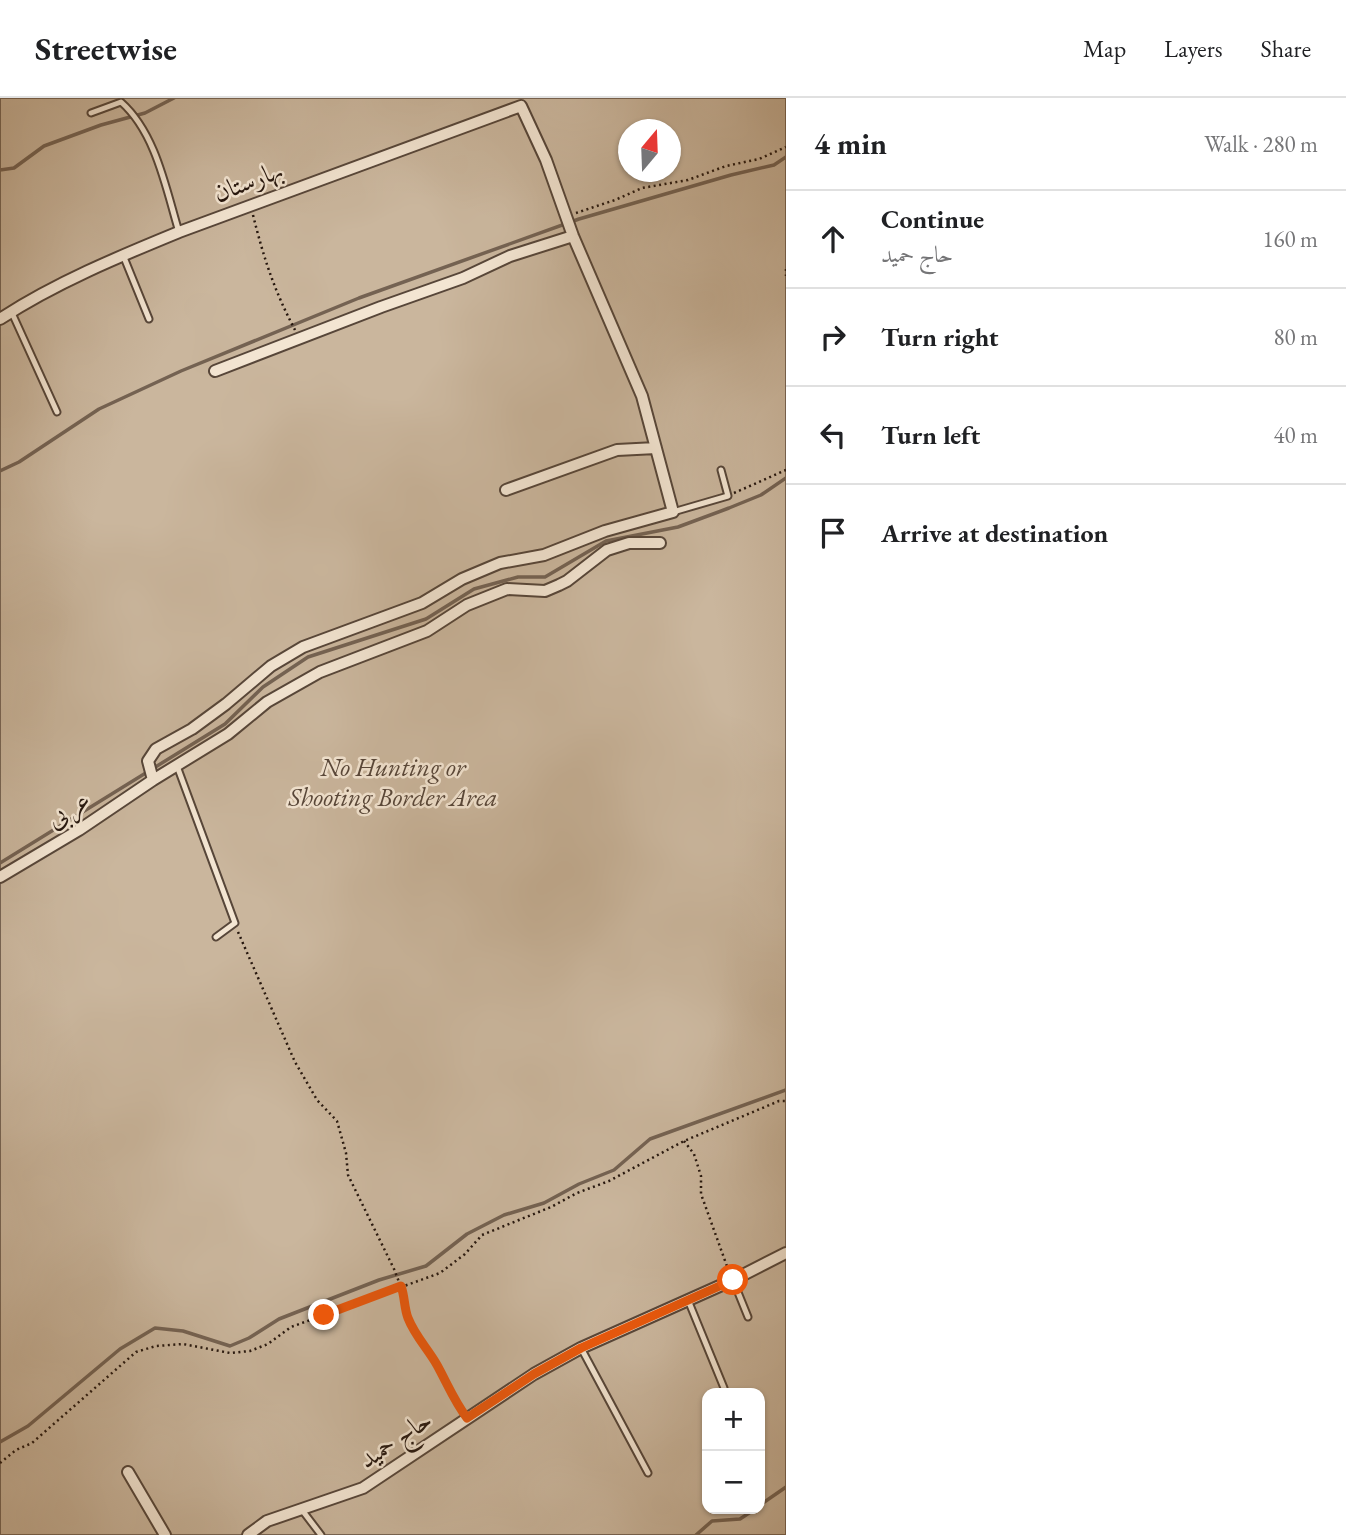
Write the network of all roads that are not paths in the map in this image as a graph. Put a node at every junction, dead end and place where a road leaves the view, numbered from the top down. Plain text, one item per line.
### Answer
1 (91, 113) dead end
2 (179, 232) junction
3 (572, 233) junction
4 (123, 255) junction
5 (11, 312) junction
6 (0, 319) edge
7 (149, 319) dead end
8 (215, 371) dead end
9 (57, 412) dead end
10 (656, 448) junction
11 (721, 470) dead end
12 (506, 490) dead end
13 (673, 512) junction
14 (660, 543) dead end
15 (177, 766) junction
16 (152, 777) junction
17 (0, 877) edge
18 (216, 937) dead end
19 (786, 1252) edge
20 (733, 1280) junction
21 (688, 1300) junction
22 (748, 1317) dead end
23 (581, 1348) junction
24 (724, 1388) dead end
25 (128, 1472) dead end
26 (648, 1473) dead end
27 (301, 1509) junction
28 (165, 1535) edge
29 (248, 1535) edge
30 (321, 1535) edge

1 - 2 lane
2 - 3 street, بهارستان
2 - 4 street, بهارستان
3 - 8 street
3 - 10 street
4 - 5 street, بهارستان
4 - 7 lane
5 - 6 street, بهارستان
5 - 9 lane
10 - 12 street
10 - 13 street
11 - 13 lane
13 - 16 street
14 - 15 street, عربی
15 - 16 street, عربی
15 - 18 lane
16 - 17 street, عربی
19 - 20 street, حاج حمید
20 - 21 street, حاج حمید
20 - 22 lane
21 - 23 street, حاج حمید
21 - 24 lane
23 - 26 lane
23 - 27 street, حاج حمید
25 - 28 street
27 - 29 street, حاج حمید
27 - 30 lane

